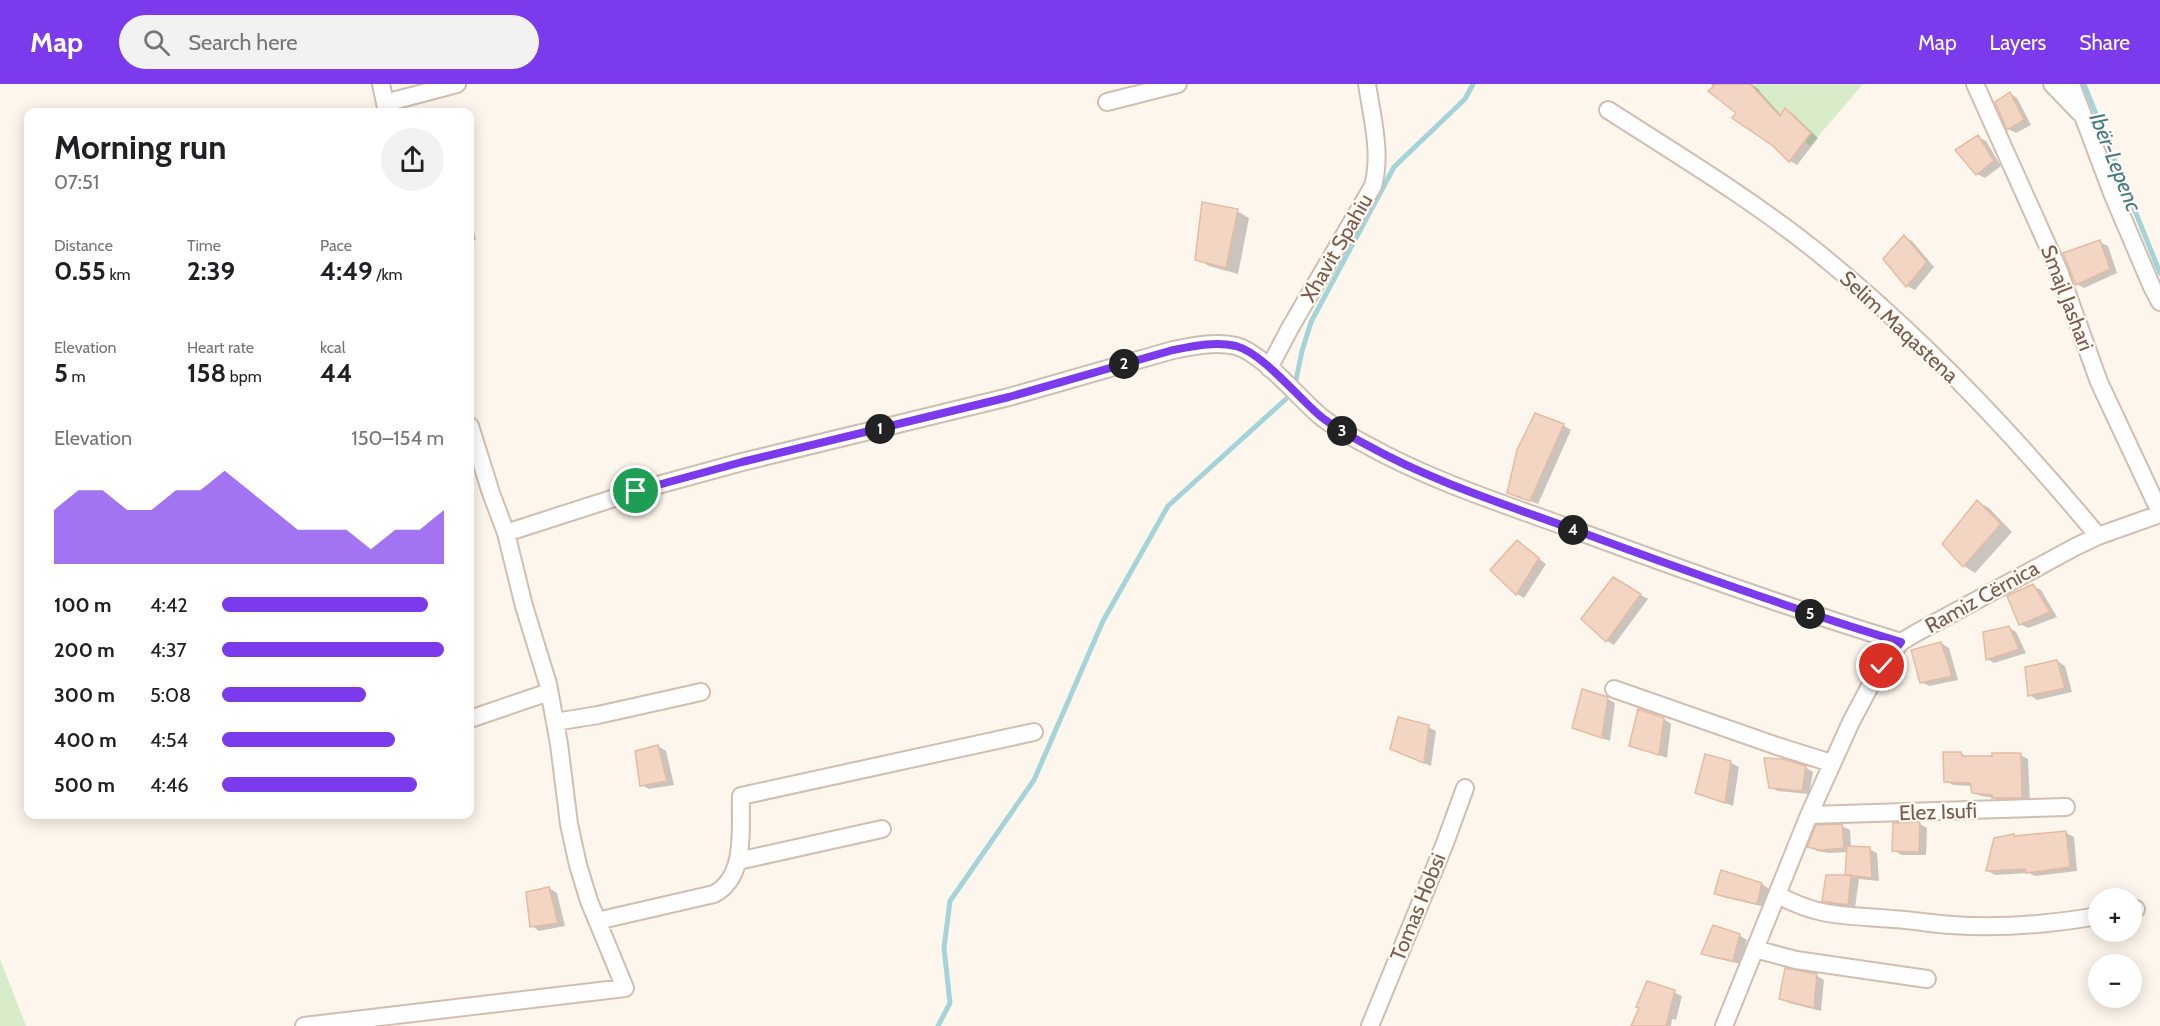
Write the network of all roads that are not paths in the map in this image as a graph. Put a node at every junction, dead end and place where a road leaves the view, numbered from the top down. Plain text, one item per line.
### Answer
1 (381, 84) edge
2 (457, 84) edge
3 (1178, 84) edge
4 (1367, 84) edge
5 (1975, 84) edge
6 (2052, 84) edge
7 (2072, 84) edge
8 (1107, 102) dead end
9 (386, 107) edge
10 (1608, 110) dead end
11 (2081, 113) junction
12 (2160, 302) edge
13 (1269, 368) junction
14 (474, 439) edge
15 (2160, 513) edge
16 (506, 533) junction
17 (2098, 536) junction
18 (1901, 642) junction
19 (1614, 689) dead end
20 (549, 692) junction
21 (701, 692) dead end
22 (474, 718) edge
23 (555, 722) junction
24 (1034, 732) dead end
25 (1831, 763) junction
26 (1465, 788) dead end
27 (2066, 807) dead end
28 (1809, 815) junction
29 (882, 829) dead end
30 (738, 861) junction
31 (1778, 895) junction
32 (2088, 917) edge
33 (597, 921) junction
34 (1755, 949) junction
35 (1927, 979) dead end
36 (304, 1026) edge
37 (1370, 1026) edge
38 (1724, 1026) edge

1 - 9 street
2 - 9 street
3 - 8 street
4 - 13 street, Xhavit Spahiu
5 - 15 street, Smajl Jashari
6 - 11 street
7 - 11 street
10 - 17 street, Selim Maqastena
11 - 12 street
13 - 16 street
13 - 18 street
14 - 16 street
15 - 17 street, Ramiz Cërnica
16 - 20 street
17 - 18 street, Ramiz Cërnica
18 - 25 street, Ramiz Cërnica
19 - 25 street
20 - 22 street
20 - 23 street
21 - 23 street
23 - 33 street
24 - 30 street
25 - 28 street, Ramiz Cërnica
26 - 37 street, Tomas Hobsi
27 - 28 street, Elez Isufi
28 - 31 street, Ramiz Cërnica
29 - 30 street
30 - 33 street
31 - 32 street
31 - 34 street, Ramiz Cërnica
33 - 36 street
34 - 35 street
34 - 38 street, Ramiz Cërnica

